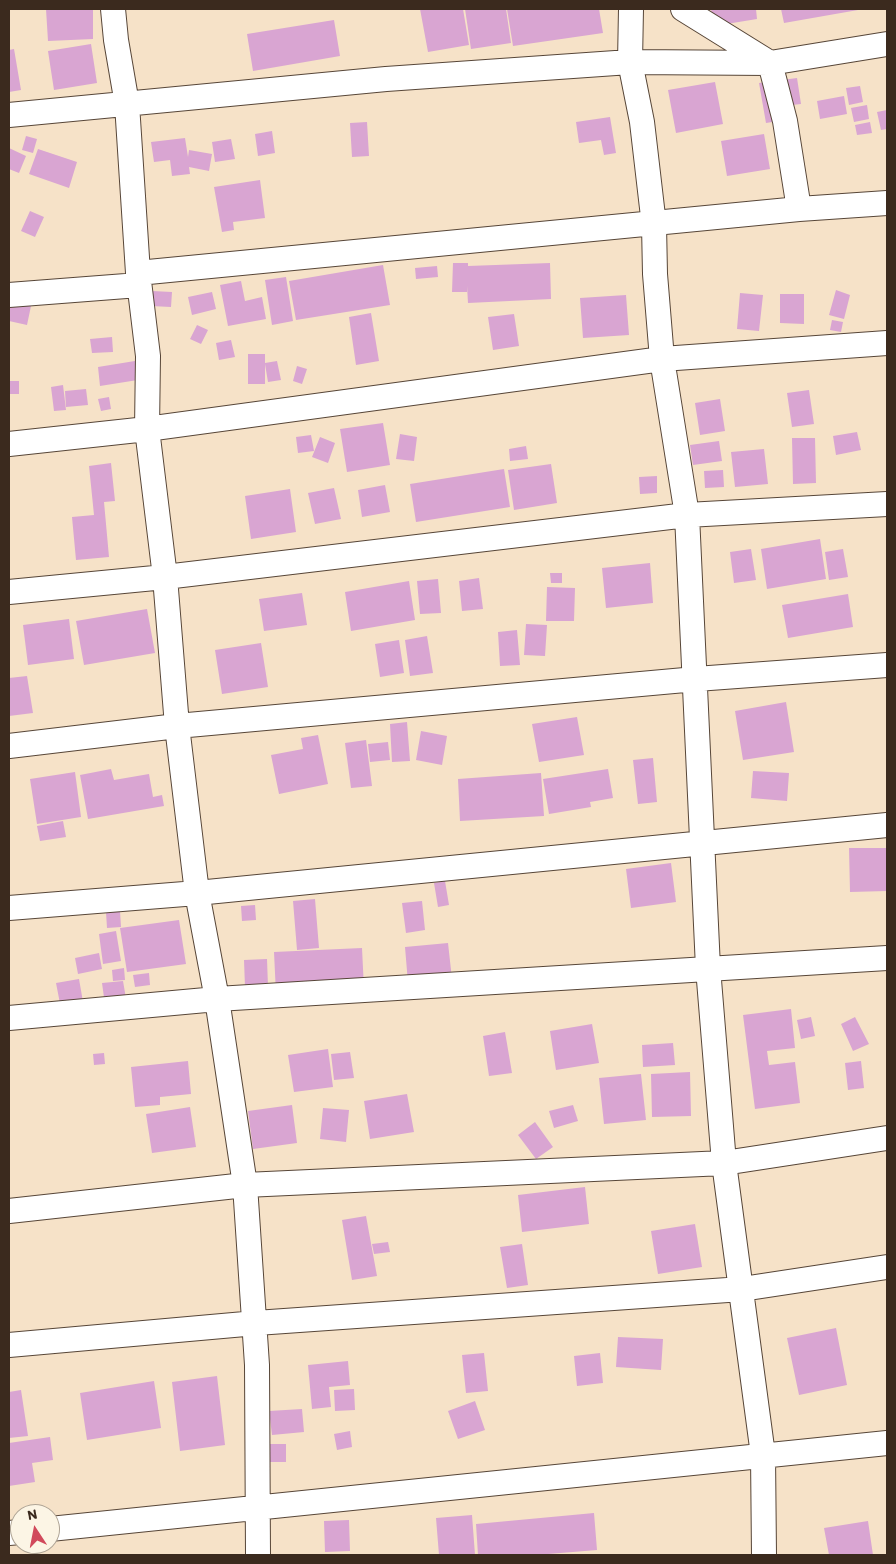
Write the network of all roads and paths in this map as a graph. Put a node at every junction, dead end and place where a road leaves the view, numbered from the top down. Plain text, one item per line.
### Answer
1 (113, 9) edge
2 (631, 9) edge
3 (683, 9) edge
4 (887, 44) edge
5 (630, 62) junction
6 (770, 63) junction
7 (127, 104) junction
8 (9, 115) edge
9 (887, 203) edge
10 (799, 209) junction
11 (654, 225) junction
12 (138, 279) junction
13 (9, 295) edge
14 (887, 343) edge
15 (662, 359) junction
16 (146, 429) junction
17 (9, 444) edge
18 (887, 504) edge
19 (687, 516) junction
20 (165, 577) junction
21 (9, 592) edge
22 (887, 665) edge
23 (696, 679) junction
24 (177, 726) junction
25 (9, 746) edge
26 (887, 825) edge
27 (701, 842) junction
28 (196, 893) junction
29 (9, 908) edge
30 (887, 958) edge
31 (708, 968) junction
32 (217, 999) junction
33 (9, 1018) edge
34 (887, 1138) edge
35 (724, 1163) junction
36 (244, 1185) junction
37 (9, 1212) edge
38 (887, 1267) edge
39 (742, 1289) junction
40 (256, 1322) junction
41 (9, 1346) edge
42 (887, 1444) edge
43 (762, 1455) junction
44 (257, 1508) junction
45 (60, 1528) edge
46 (258, 1555) edge
47 (764, 1555) edge

1 - 7 street
2 - 5 street
3 - 6 street
4 - 6 street
5 - 6 street
5 - 7 street
5 - 11 street
6 - 10 street
7 - 8 street
7 - 12 street
9 - 10 street
10 - 11 street
11 - 12 street
11 - 15 street
12 - 13 street
12 - 16 street
14 - 15 street
15 - 16 street
15 - 19 street
16 - 17 street
16 - 20 street
18 - 19 street
19 - 20 street
19 - 23 street
20 - 21 street
20 - 24 street
22 - 23 street
23 - 24 street
23 - 27 street
24 - 25 street
24 - 28 street
26 - 27 street
27 - 28 street
27 - 31 street
28 - 29 street
28 - 32 street
30 - 31 street
31 - 32 street
31 - 35 street
32 - 33 street
32 - 36 street
34 - 35 street
35 - 36 street
35 - 39 street
36 - 37 street
36 - 40 street
38 - 39 street
39 - 40 street
39 - 43 street
40 - 41 street
40 - 44 street
42 - 43 street
43 - 44 street
43 - 47 street
44 - 45 street
44 - 46 street

